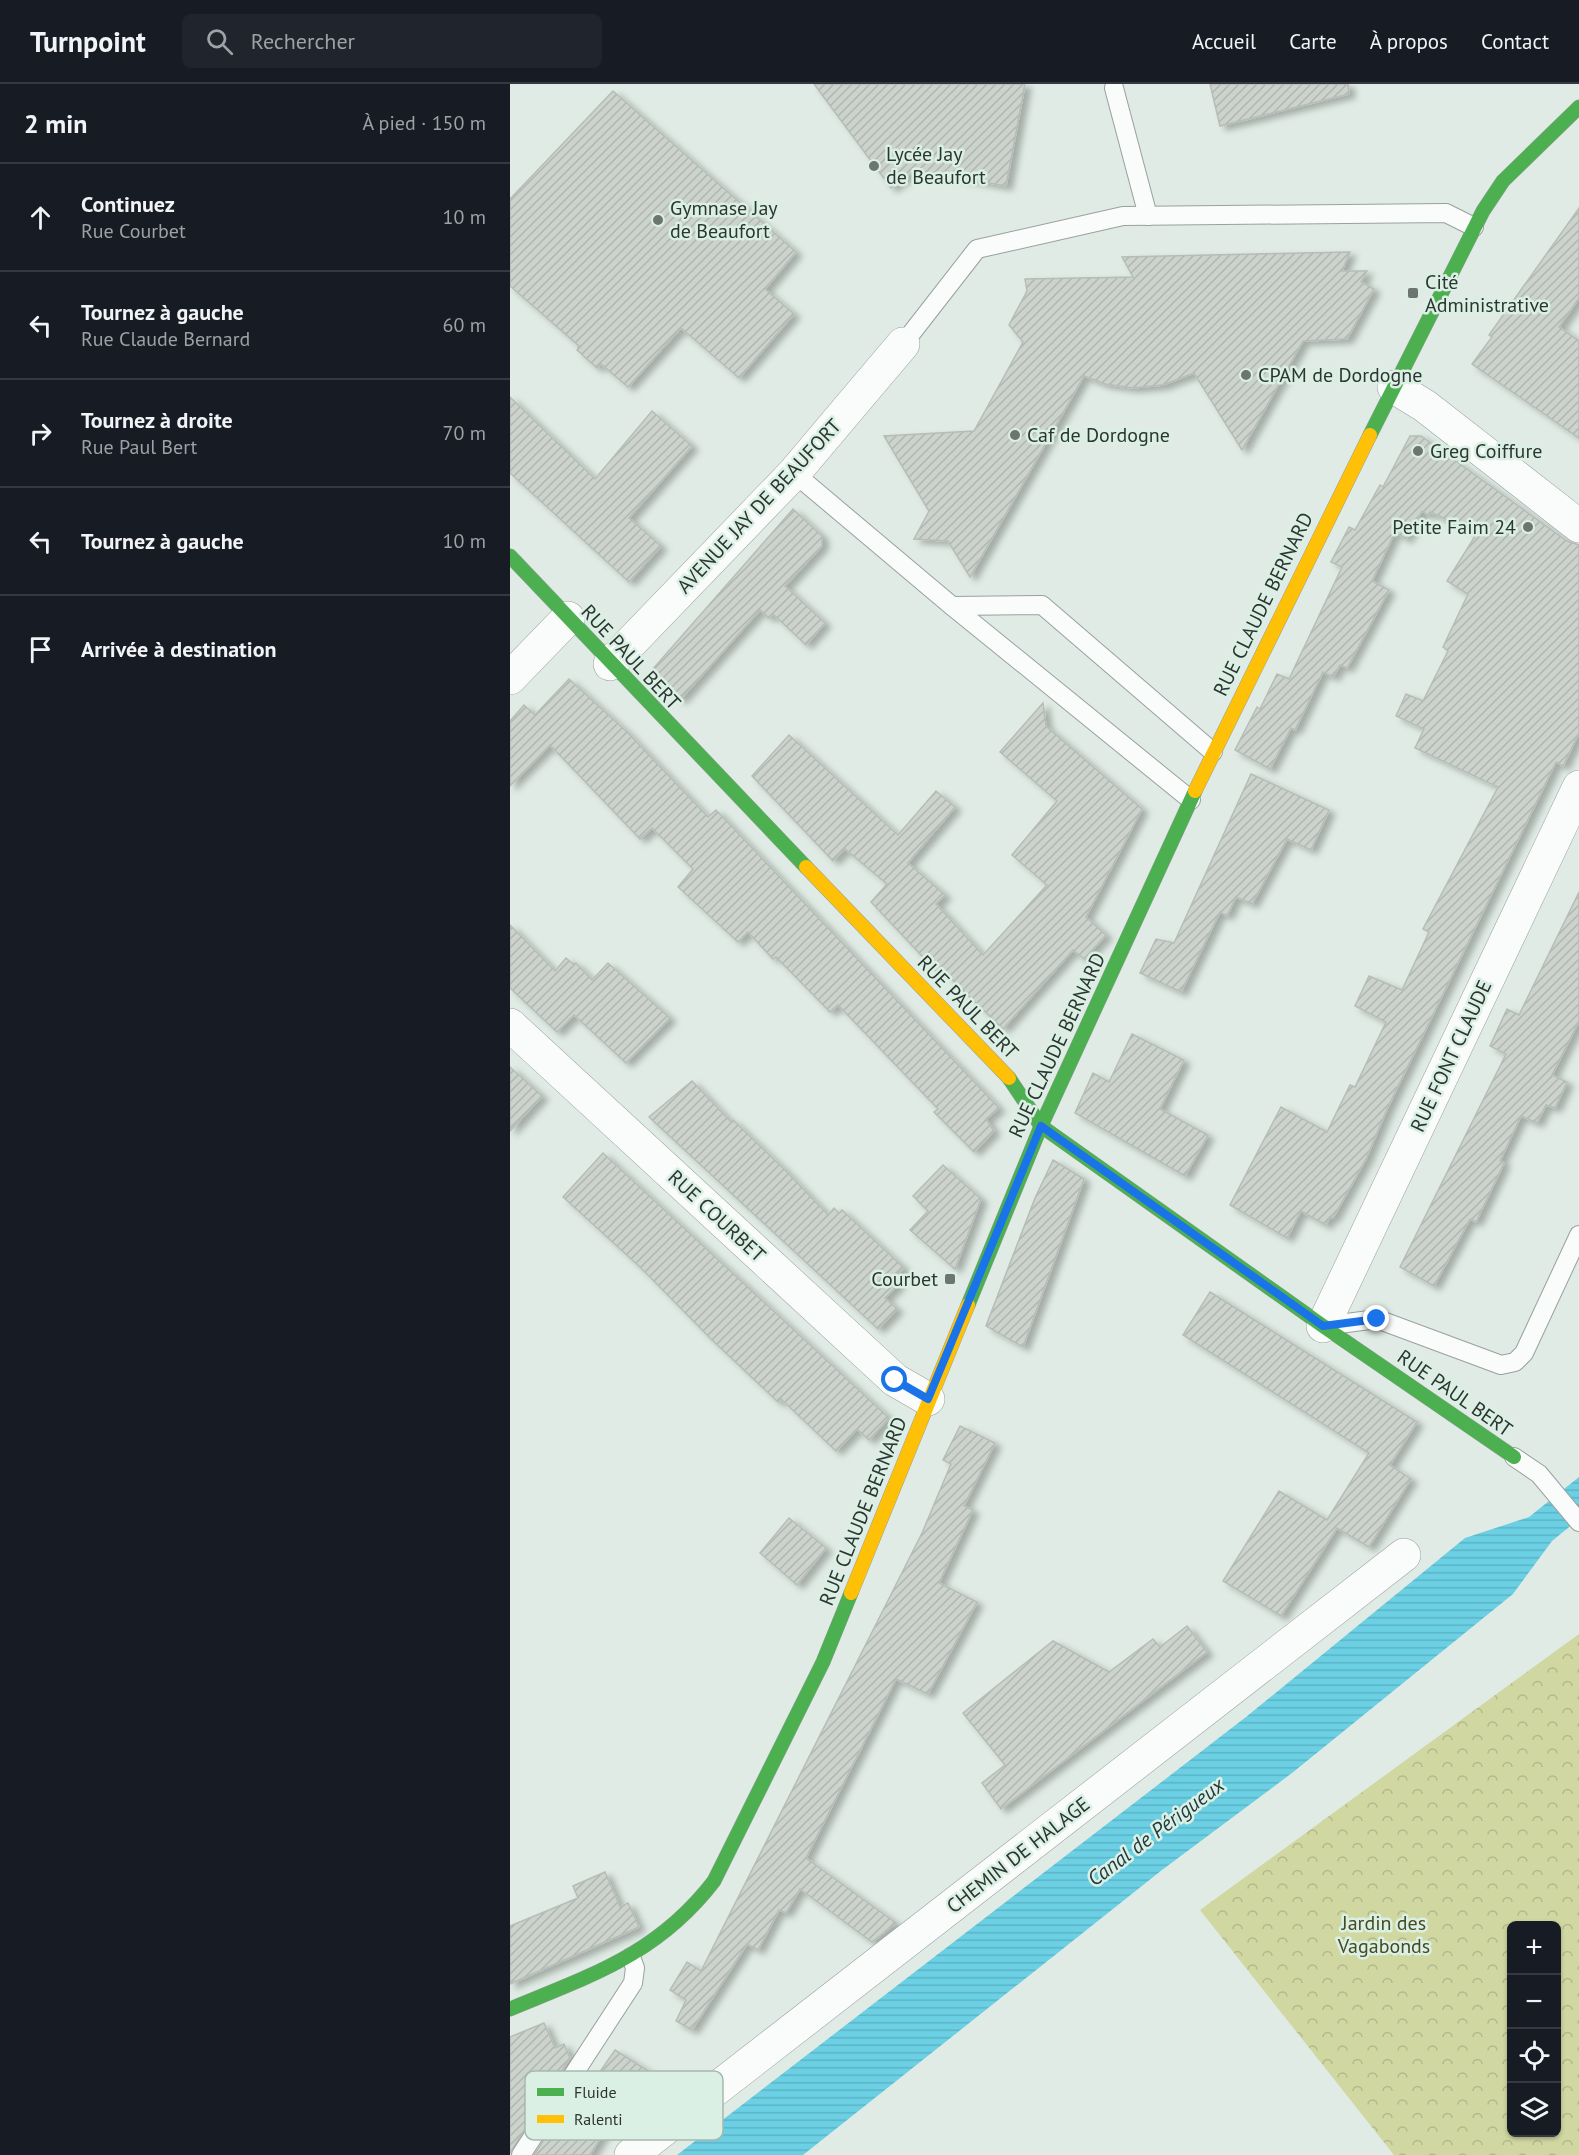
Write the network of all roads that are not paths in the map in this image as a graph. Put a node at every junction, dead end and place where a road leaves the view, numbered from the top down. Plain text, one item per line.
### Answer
1 (1114, 88) dead end
2 (1579, 107) edge
3 (1148, 216) junction
4 (1474, 227) junction
5 (903, 344) joint
6 (1394, 387) junction
7 (794, 473) junction
8 (1575, 514) edge
9 (510, 556) edge
10 (952, 606) junction
11 (568, 618) junction
12 (610, 664) junction
13 (510, 678) edge
14 (1213, 752) junction
15 (1579, 786) edge
16 (1191, 800) junction
17 (510, 1025) edge
18 (1041, 1126) junction
19 (1579, 1235) edge
20 (1323, 1326) junction
21 (928, 1399) junction
22 (1514, 1457) joint
23 (1579, 1522) edge
24 (1404, 1555) dead end
25 (631, 1956) junction
26 (510, 2010) edge
27 (576, 2071) edge
28 (723, 2084) edge
29 (531, 2140) edge
30 (650, 2140) edge
31 (521, 2155) edge
32 (631, 2155) edge

1 - 3 lane
2 - 4 main road, RUE CLAUDE BERNARD
3 - 4 lane
3 - 5 lane
4 - 6 main road, RUE CLAUDE BERNARD
5 - 7 street, AVENUE JAY DE BEAUFORT
6 - 8 street
6 - 14 main road, RUE CLAUDE BERNARD
7 - 10 lane
7 - 12 street, AVENUE JAY DE BEAUFORT
9 - 11 main road, RUE PAUL BERT
10 - 14 lane
10 - 16 lane
11 - 12 main road, RUE PAUL BERT
11 - 13 street
12 - 18 main road, RUE PAUL BERT
14 - 16 main road, RUE CLAUDE BERNARD
15 - 20 street, RUE FONT CLAUDE
16 - 18 main road, RUE CLAUDE BERNARD
17 - 21 street, RUE COURBET
18 - 20 main road, RUE PAUL BERT
18 - 21 main road, RUE CLAUDE BERNARD
19 - 20 lane
20 - 22 main road, RUE PAUL BERT
21 - 25 main road, RUE CLAUDE BERNARD
22 - 23 lane
24 - 28 street, CHEMIN DE HALAGE
25 - 26 main road, RUE CLAUDE BERNARD
25 - 27 lane
29 - 31 lane
30 - 32 street, CHEMIN DE HALAGE

